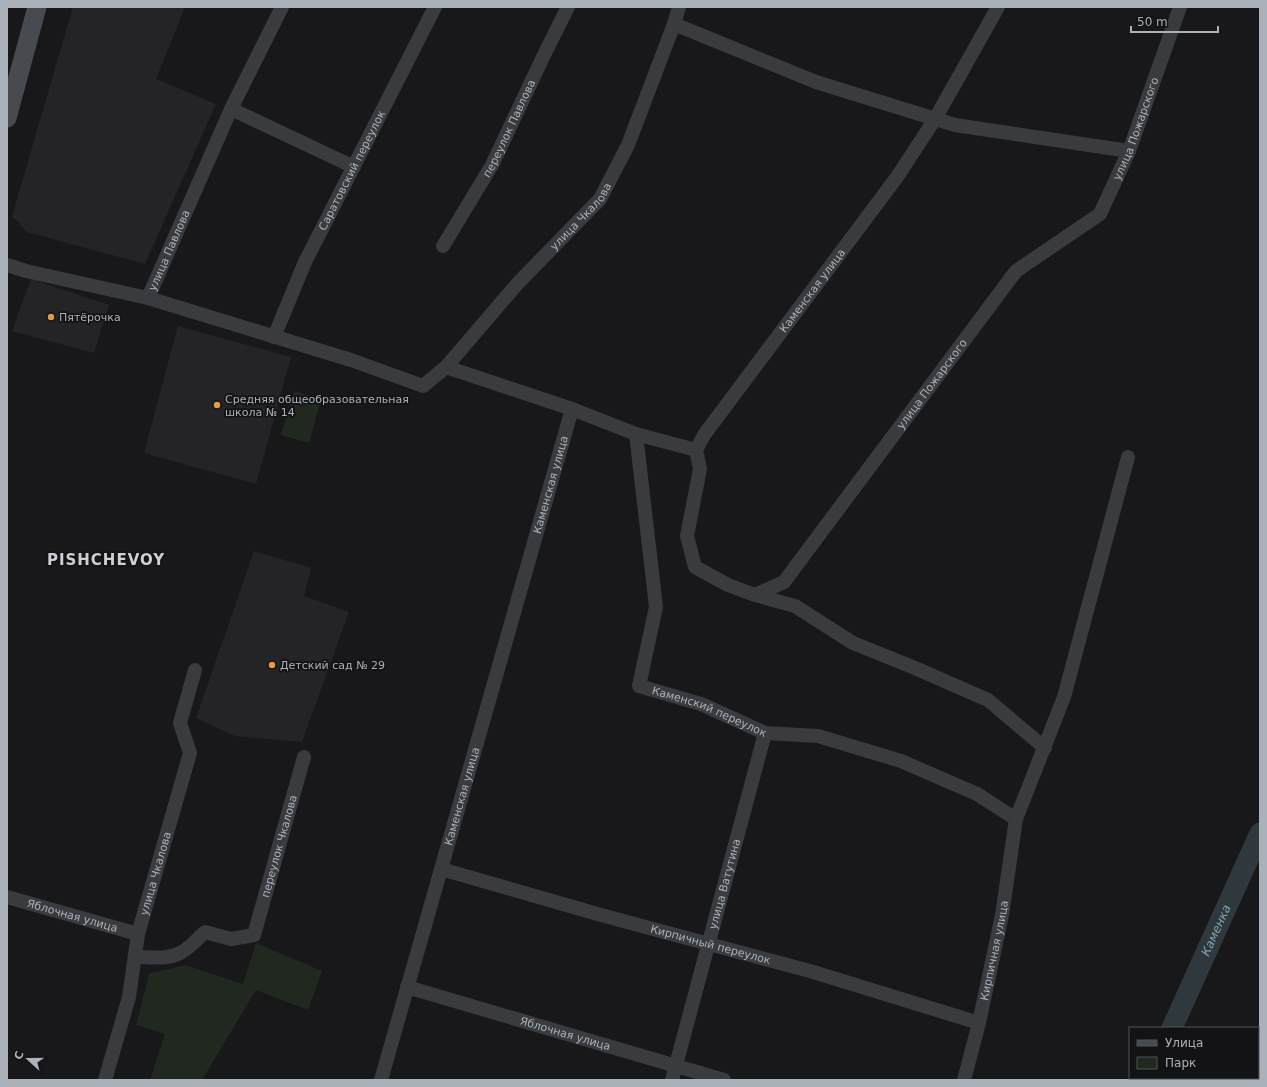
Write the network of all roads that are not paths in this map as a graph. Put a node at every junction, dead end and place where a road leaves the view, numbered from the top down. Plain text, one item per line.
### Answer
1 (37, 7) edge
2 (282, 7) edge
3 (435, 7) edge
4 (568, 7) edge
5 (679, 7) edge
6 (998, 7) edge
7 (1180, 7) edge
8 (674, 24) junction
9 (231, 109) junction
10 (7, 118) edge
11 (936, 119) junction
12 (1129, 151) junction
13 (354, 167) junction
14 (443, 246) dead end
15 (7, 265) edge
16 (148, 298) junction
17 (274, 337) junction
18 (446, 367) junction
19 (423, 386) joint
20 (572, 409) junction
21 (636, 434) junction
22 (696, 450) junction
23 (1128, 456) dead end
24 (755, 595) junction
25 (195, 670) dead end
26 (764, 733) junction
27 (1045, 748) junction
28 (304, 757) dead end
29 (1016, 819) junction
30 (441, 869) junction
31 (7, 897) edge
32 (138, 934) junction
33 (708, 944) junction
34 (136, 957) junction
35 (407, 987) junction
36 (979, 1023) junction
37 (676, 1066) junction
38 (105, 1080) edge
39 (381, 1080) edge
40 (672, 1080) edge
41 (724, 1080) edge
42 (964, 1080) edge

1 - 10 main road
2 - 9 street, улица Павлова
3 - 13 street, Саратовский переулок
4 - 14 street, переулок Павлова
5 - 8 street, улица Чкалова
6 - 11 street, Каменская улица
7 - 12 street, улица Пожарского
8 - 11 street
8 - 18 street, улица Чкалова
9 - 13 street
9 - 16 street, улица Павлова
11 - 12 street
11 - 22 street, Каменская улица
12 - 24 street, улица Пожарского
13 - 17 street, Саратовский переулок
15 - 16 street
16 - 17 street, улица Павлова
17 - 19 street, улица Павлова
18 - 19 street, улица Чкалова
18 - 20 street
20 - 21 street
20 - 30 street, Каменская улица
21 - 22 street
21 - 26 street, Каменский переулок
22 - 24 street
23 - 27 street, Кирпичная улица
24 - 27 street
25 - 32 street, улица Чкалова
26 - 29 street, Каменский переулок
26 - 33 street, улица Ватутина
27 - 29 street, Кирпичная улица
28 - 34 street, переулок Чкалова
29 - 36 street, Кирпичная улица
30 - 33 street, Кирпичный переулок
30 - 35 street, Каменская улица
31 - 32 street, Яблочная улица
32 - 34 street, улица Чкалова
33 - 36 street, Кирпичный переулок
33 - 37 street, улица Ватутина
34 - 38 street, улица Чкалова
35 - 37 street, Яблочная улица
35 - 39 street, Каменская улица
36 - 42 street, Кирпичная улица
37 - 40 street, улица Ватутина
37 - 41 street, Яблочная улица

